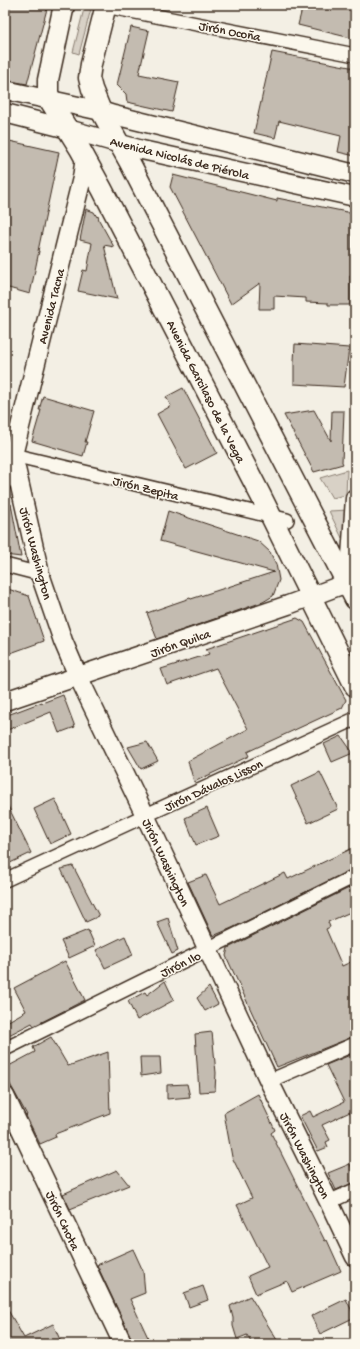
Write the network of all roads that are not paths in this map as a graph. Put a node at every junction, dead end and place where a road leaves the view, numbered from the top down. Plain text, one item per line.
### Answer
1 (64, 5) edge
2 (74, 5) edge
3 (106, 5) edge
4 (355, 55) edge
5 (5, 90) edge
6 (57, 101) junction
7 (101, 111) junction
8 (5, 113) edge
9 (76, 131) junction
10 (120, 143) junction
11 (85, 157) junction
12 (355, 174) edge
13 (355, 197) edge
14 (9, 454) edge
15 (5, 483) edge
16 (355, 498) edge
17 (279, 519) junction
18 (5, 565) edge
19 (40, 574) junction
20 (352, 588) edge
21 (316, 595) junction
22 (355, 659) edge
23 (78, 676) junction
24 (355, 686) edge
25 (5, 701) edge
26 (355, 719) edge
27 (145, 815) junction
28 (355, 876) edge
29 (5, 880) edge
30 (208, 950) junction
31 (355, 1044) edge
32 (5, 1049) edge
33 (269, 1081) junction
34 (5, 1096) edge
35 (355, 1190) edge
36 (330, 1202) junction
37 (355, 1257) edge
38 (123, 1344) edge

1 - 6 main road
2 - 6 main road
3 - 4 street, Jirón Ocoña
3 - 7 main road
5 - 6 street, Avenida Nicolás de Piérola
6 - 7 street, Avenida Nicolás de Piérola
6 - 9 main road, Avenida Garcilaso de la Vega
7 - 10 main road
7 - 12 street, Avenida Nicolás de Piérola
8 - 9 street, Avenida Nicolás de Piérola
9 - 10 street, Avenida Nicolás de Piérola
9 - 11 main road, Avenida Garcilaso de la Vega
9 - 17 main road, Avenida Garcilaso de la Vega
10 - 13 street, Avenida Nicolás de Piérola
10 - 20 main road
11 - 14 street, Avenida Tacna
11 - 17 main road, Avenida Garcilaso de la Vega
14 - 15 street
14 - 17 street, Jirón Zepita
14 - 19 street, Jirón Washington
16 - 20 street
17 - 21 main road, Avenida Garcilaso de la Vega
18 - 19 street
19 - 23 street, Jirón Washington
20 - 21 street, Jirón Quilca
21 - 22 main road, Avenida Garcilaso de la Vega
21 - 23 street, Jirón Quilca
21 - 24 main road, Avenida Garcilaso de la Vega
23 - 25 street, Jirón Quilca
23 - 27 street, Jirón Washington
26 - 27 street, Jirón Dávalos Lisson
27 - 29 street, Jirón Dávalos Lisson
27 - 30 street, Jirón Washington
28 - 30 street, Jirón Ilo
30 - 32 street, Jirón Ilo
30 - 33 street, Jirón Washington
31 - 33 street
33 - 36 street, Jirón Washington
34 - 38 street, Jirón Chota
35 - 36 street
36 - 37 street, Jirón Washington

